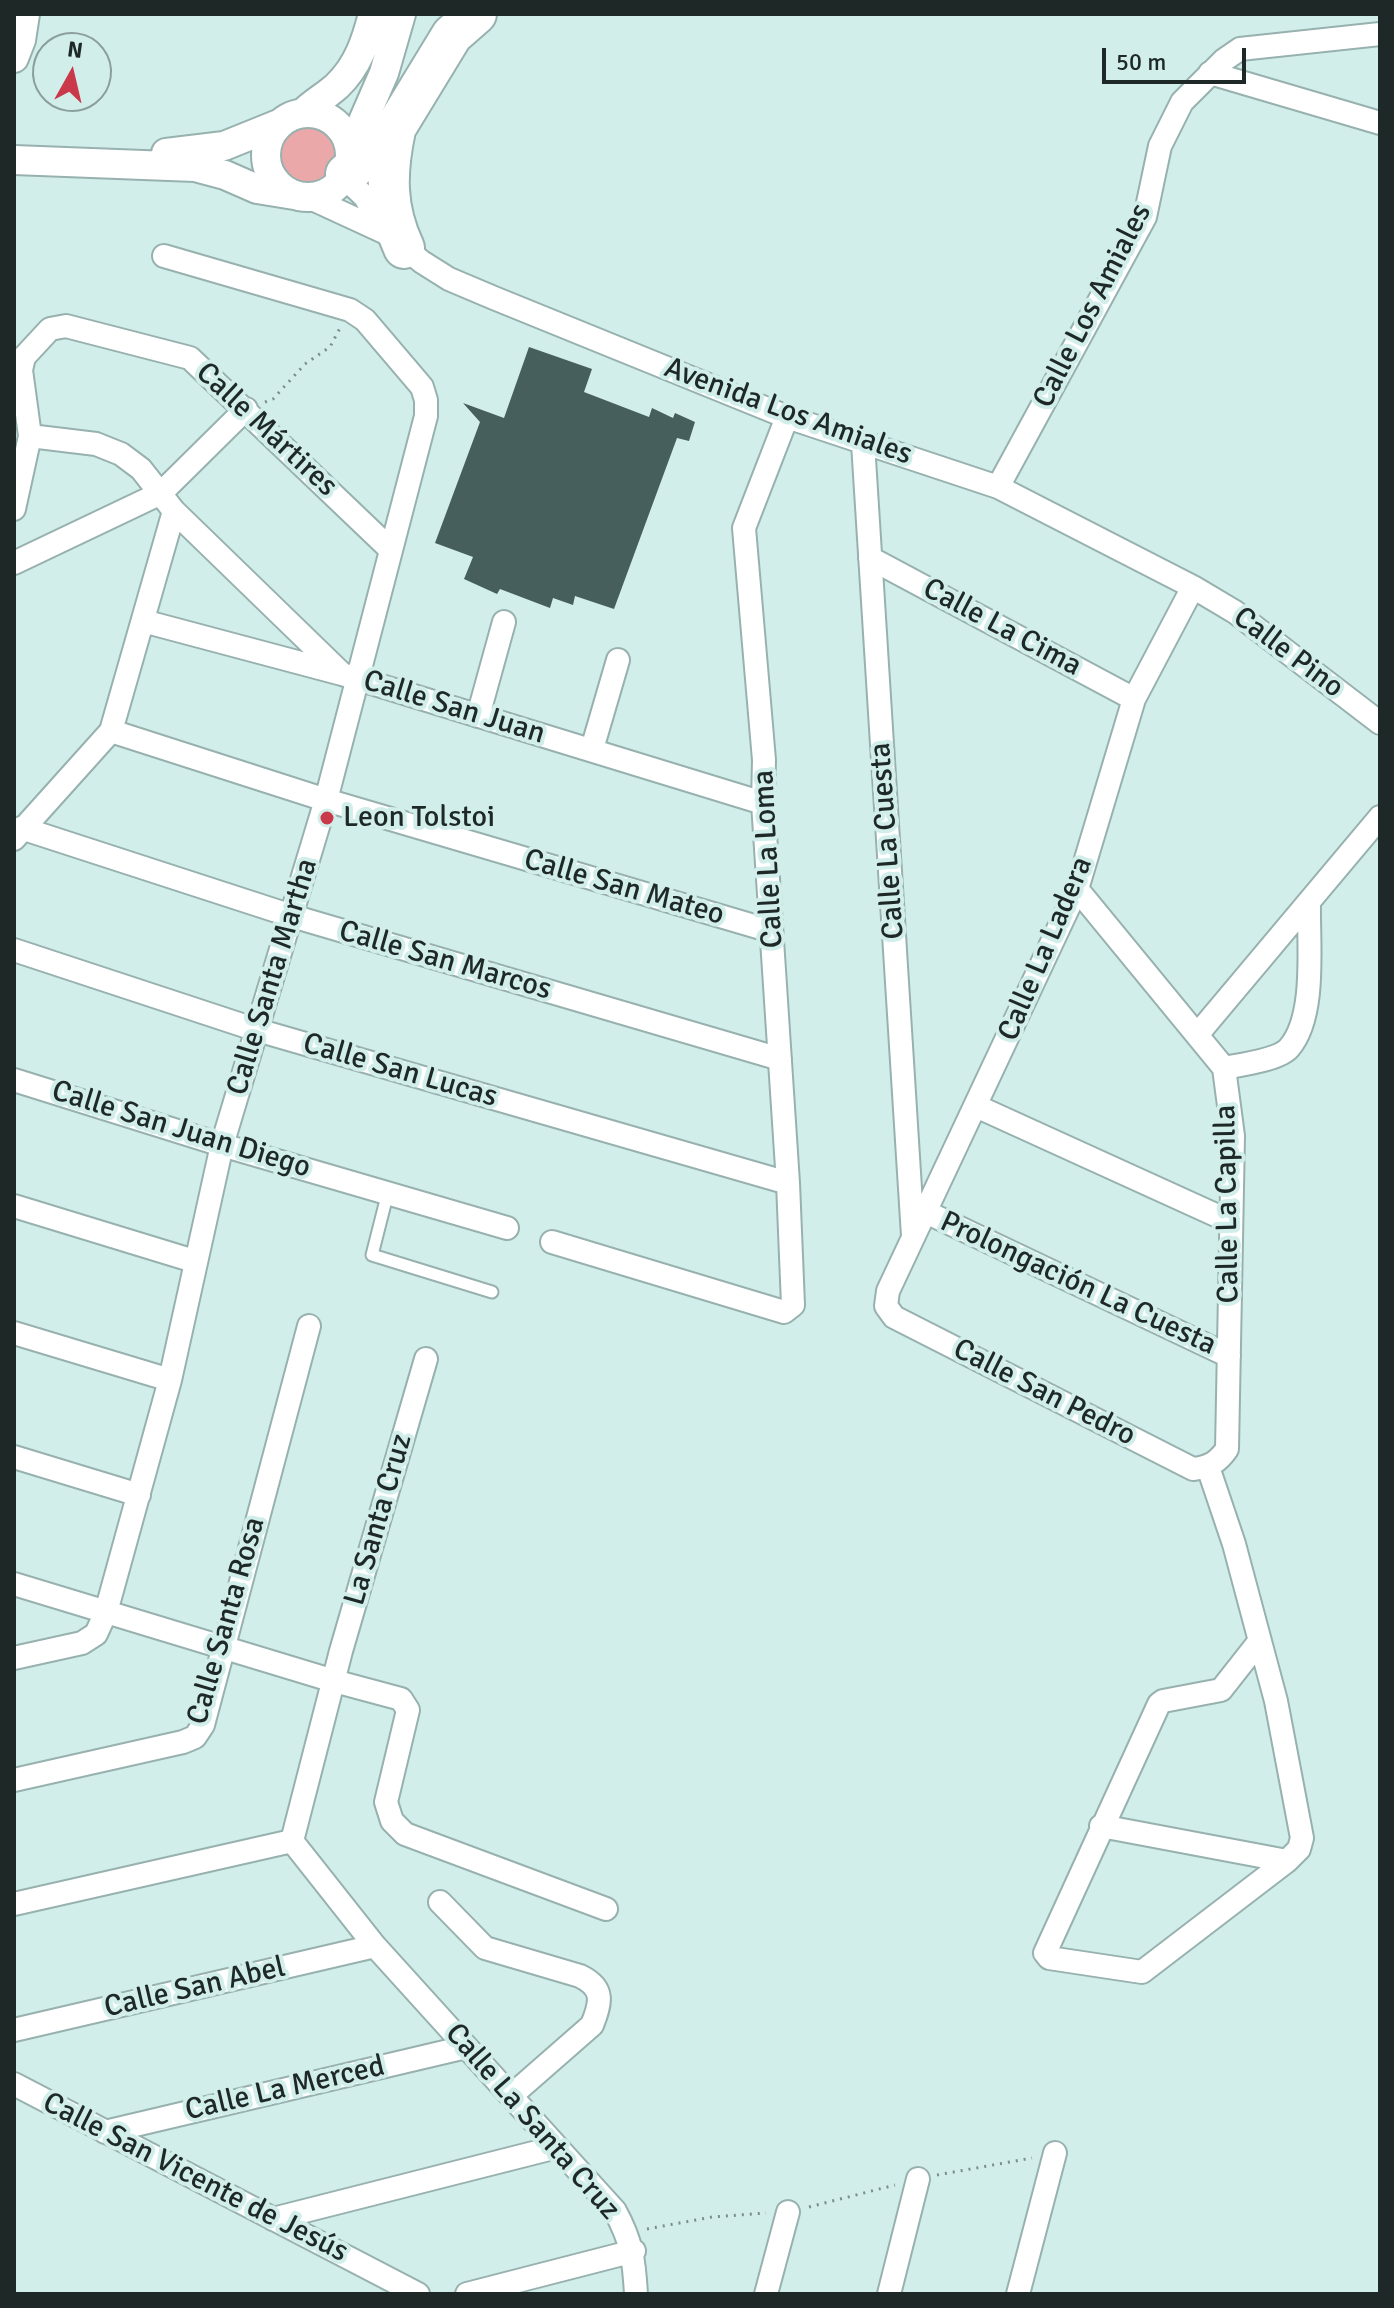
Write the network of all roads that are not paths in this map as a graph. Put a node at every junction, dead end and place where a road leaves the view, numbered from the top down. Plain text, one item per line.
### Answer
1 (25, 14) edge
2 (373, 14) edge
3 (401, 14) edge
4 (476, 14) edge
5 (1380, 34) edge
6 (14, 58) edge
7 (1210, 73) junction
8 (292, 118) junction
9 (1380, 123) edge
10 (395, 130) junction
11 (14, 150) edge
12 (14, 160) edge
13 (346, 167) junction
14 (301, 196) junction
15 (395, 241) junction
16 (164, 256) dead end
17 (246, 409) junction
18 (787, 417) junction
19 (30, 436) junction
20 (863, 443) junction
21 (998, 487) junction
22 (168, 502) junction
23 (14, 509) edge
24 (391, 550) junction
25 (870, 558) junction
26 (14, 563) edge
27 (1193, 587) junction
28 (143, 621) junction
29 (504, 622) dead end
30 (618, 660) dead end
31 (350, 676) junction
32 (1134, 699) junction
33 (478, 716) junction
34 (1380, 723) edge
35 (111, 731) junction
36 (592, 749) junction
37 (326, 800) junction
38 (763, 803) junction
39 (1380, 817) edge
40 (18, 834) edge
41 (1077, 889) junction
42 (1309, 902) junction
43 (292, 916) junction
44 (771, 931) junction
45 (14, 950) edge
46 (257, 1030) junction
47 (1197, 1035) junction
48 (780, 1059) junction
49 (1224, 1068) junction
50 (14, 1080) edge
51 (976, 1106) junction
52 (222, 1145) junction
53 (788, 1183) junction
54 (388, 1192) junction
55 (14, 1206) edge
56 (926, 1212) junction
57 (1231, 1222) junction
58 (507, 1228) dead end
59 (913, 1240) junction
60 (552, 1242) dead end
61 (194, 1261) junction
62 (492, 1292) dead end
63 (886, 1306) joint
64 (309, 1326) dead end
65 (14, 1333) edge
66 (1229, 1356) junction
67 (426, 1359) dead end
68 (170, 1380) junction
69 (14, 1457) edge
70 (1208, 1467) junction
71 (139, 1495) junction
72 (14, 1584) edge
73 (106, 1612) junction
74 (1258, 1643) junction
75 (223, 1647) junction
76 (14, 1658) edge
77 (334, 1681) junction
78 (14, 1780) edge
79 (1101, 1826) junction
80 (292, 1841) junction
81 (1287, 1861) junction
82 (440, 1902) dead end
83 (14, 1904) edge
84 (606, 1909) dead end
85 (375, 1946) junction
86 (14, 2030) edge
87 (466, 2047) junction
88 (14, 2084) edge
89 (512, 2095) junction
90 (105, 2132) junction
91 (557, 2147) junction
92 (1055, 2153) road end
93 (918, 2179) road end
94 (788, 2212) road end
95 (273, 2219) junction
96 (630, 2242) junction
97 (418, 2294) edge
98 (467, 2294) edge
99 (636, 2294) edge
100 (766, 2294) edge
101 (889, 2294) edge
102 (1018, 2294) edge

1 - 6 street
2 - 8 street
3 - 13 street
4 - 10 highway
5 - 7 street, Calle Los Amiales
7 - 9 street
7 - 21 street, Calle Los Amiales
8 - 11 street
8 - 13 street
8 - 14 street
10 - 13 highway
10 - 15 highway
12 - 14 street
13 - 14 street
13 - 15 street, Avenida Los Amiales
14 - 15 street, Avenida Los Amiales
15 - 18 street, Avenida Los Amiales
16 - 24 street, Calle Santa Martha
17 - 19 street, Calle Mártires
17 - 22 street
17 - 24 street, Calle Mártires
18 - 20 street, Avenida Los Amiales
18 - 38 street, Calle La Loma
19 - 22 street
19 - 23 street
20 - 21 street, Avenida Los Amiales
20 - 25 street, Calle La Cuesta
21 - 27 street, Avenida Los Amiales
22 - 26 street
22 - 28 street
22 - 31 street
24 - 31 street, Calle Santa Martha
25 - 32 street, Calle La Cima
25 - 59 street, Calle La Cuesta
27 - 32 street, Calle La Ladera
27 - 34 street, Calle Pino
28 - 31 street, Calle San Juan
28 - 35 street
29 - 33 street
30 - 36 street
31 - 33 street, Calle San Juan
31 - 37 street, Calle Santa Martha
32 - 41 street, Calle La Ladera
33 - 36 street, Calle San Juan
35 - 37 street, Calle San Mateo
35 - 40 street
36 - 38 street, Calle San Juan
37 - 43 street, Calle Santa Martha
37 - 44 street, Calle San Mateo
38 - 44 street, Calle La Loma
39 - 42 street
40 - 43 street, Calle San Marcos
41 - 47 street, Calle La Capilla
41 - 51 street, Calle La Ladera
42 - 47 street
42 - 49 street
43 - 46 street, Calle Santa Martha
43 - 48 street, Calle San Marcos
44 - 48 street, Calle La Loma
45 - 46 street, Calle San Lucas
46 - 52 street, Calle Santa Martha
46 - 53 street, Calle San Lucas
47 - 49 street, Calle La Capilla
48 - 53 street, Calle La Loma
49 - 57 street, Calle La Capilla
50 - 52 street, Calle San Juan Diego
51 - 56 street, Calle La Ladera
51 - 57 street
52 - 54 street, Calle San Juan Diego
52 - 61 street, Calle Santa Martha
53 - 60 street, Calle La Loma
54 - 58 street, Calle San Juan Diego
54 - 62 lane
55 - 61 street
56 - 59 street, Calle La Ladera
56 - 66 street, Prolongación La Cuesta
57 - 66 street, Calle La Capilla
59 - 63 street, Calle La Ladera
61 - 68 street, Calle Santa Martha
63 - 70 street, Calle San Pedro
64 - 75 street, Calle Santa Rosa
65 - 68 street
66 - 70 street, Calle La Capilla
67 - 77 street, La Santa Cruz
68 - 71 street, Calle Santa Martha
69 - 71 street
70 - 74 street
71 - 73 street, Calle Santa Martha
72 - 73 street
73 - 75 street
73 - 76 street, Calle Santa Martha
74 - 79 street
74 - 81 street
75 - 77 street
75 - 78 street, Calle Santa Rosa
77 - 80 street
77 - 84 street
79 - 81 street
79 - 81 street
80 - 83 street
80 - 85 street, Calle La Santa Cruz
82 - 89 street
85 - 86 street, Calle San Abel
85 - 87 street, Calle La Santa Cruz
87 - 89 street, Calle La Santa Cruz
87 - 90 street, Calle La Merced
88 - 90 street, Calle San Vicente de Jesús
89 - 91 street, Calle La Santa Cruz
90 - 95 street, Calle San Vicente de Jesús
91 - 95 street
91 - 96 street, Calle La Santa Cruz
92 - 102 street
93 - 101 street
94 - 100 street
95 - 97 street, Calle San Vicente de Jesús
96 - 98 street
96 - 99 street

